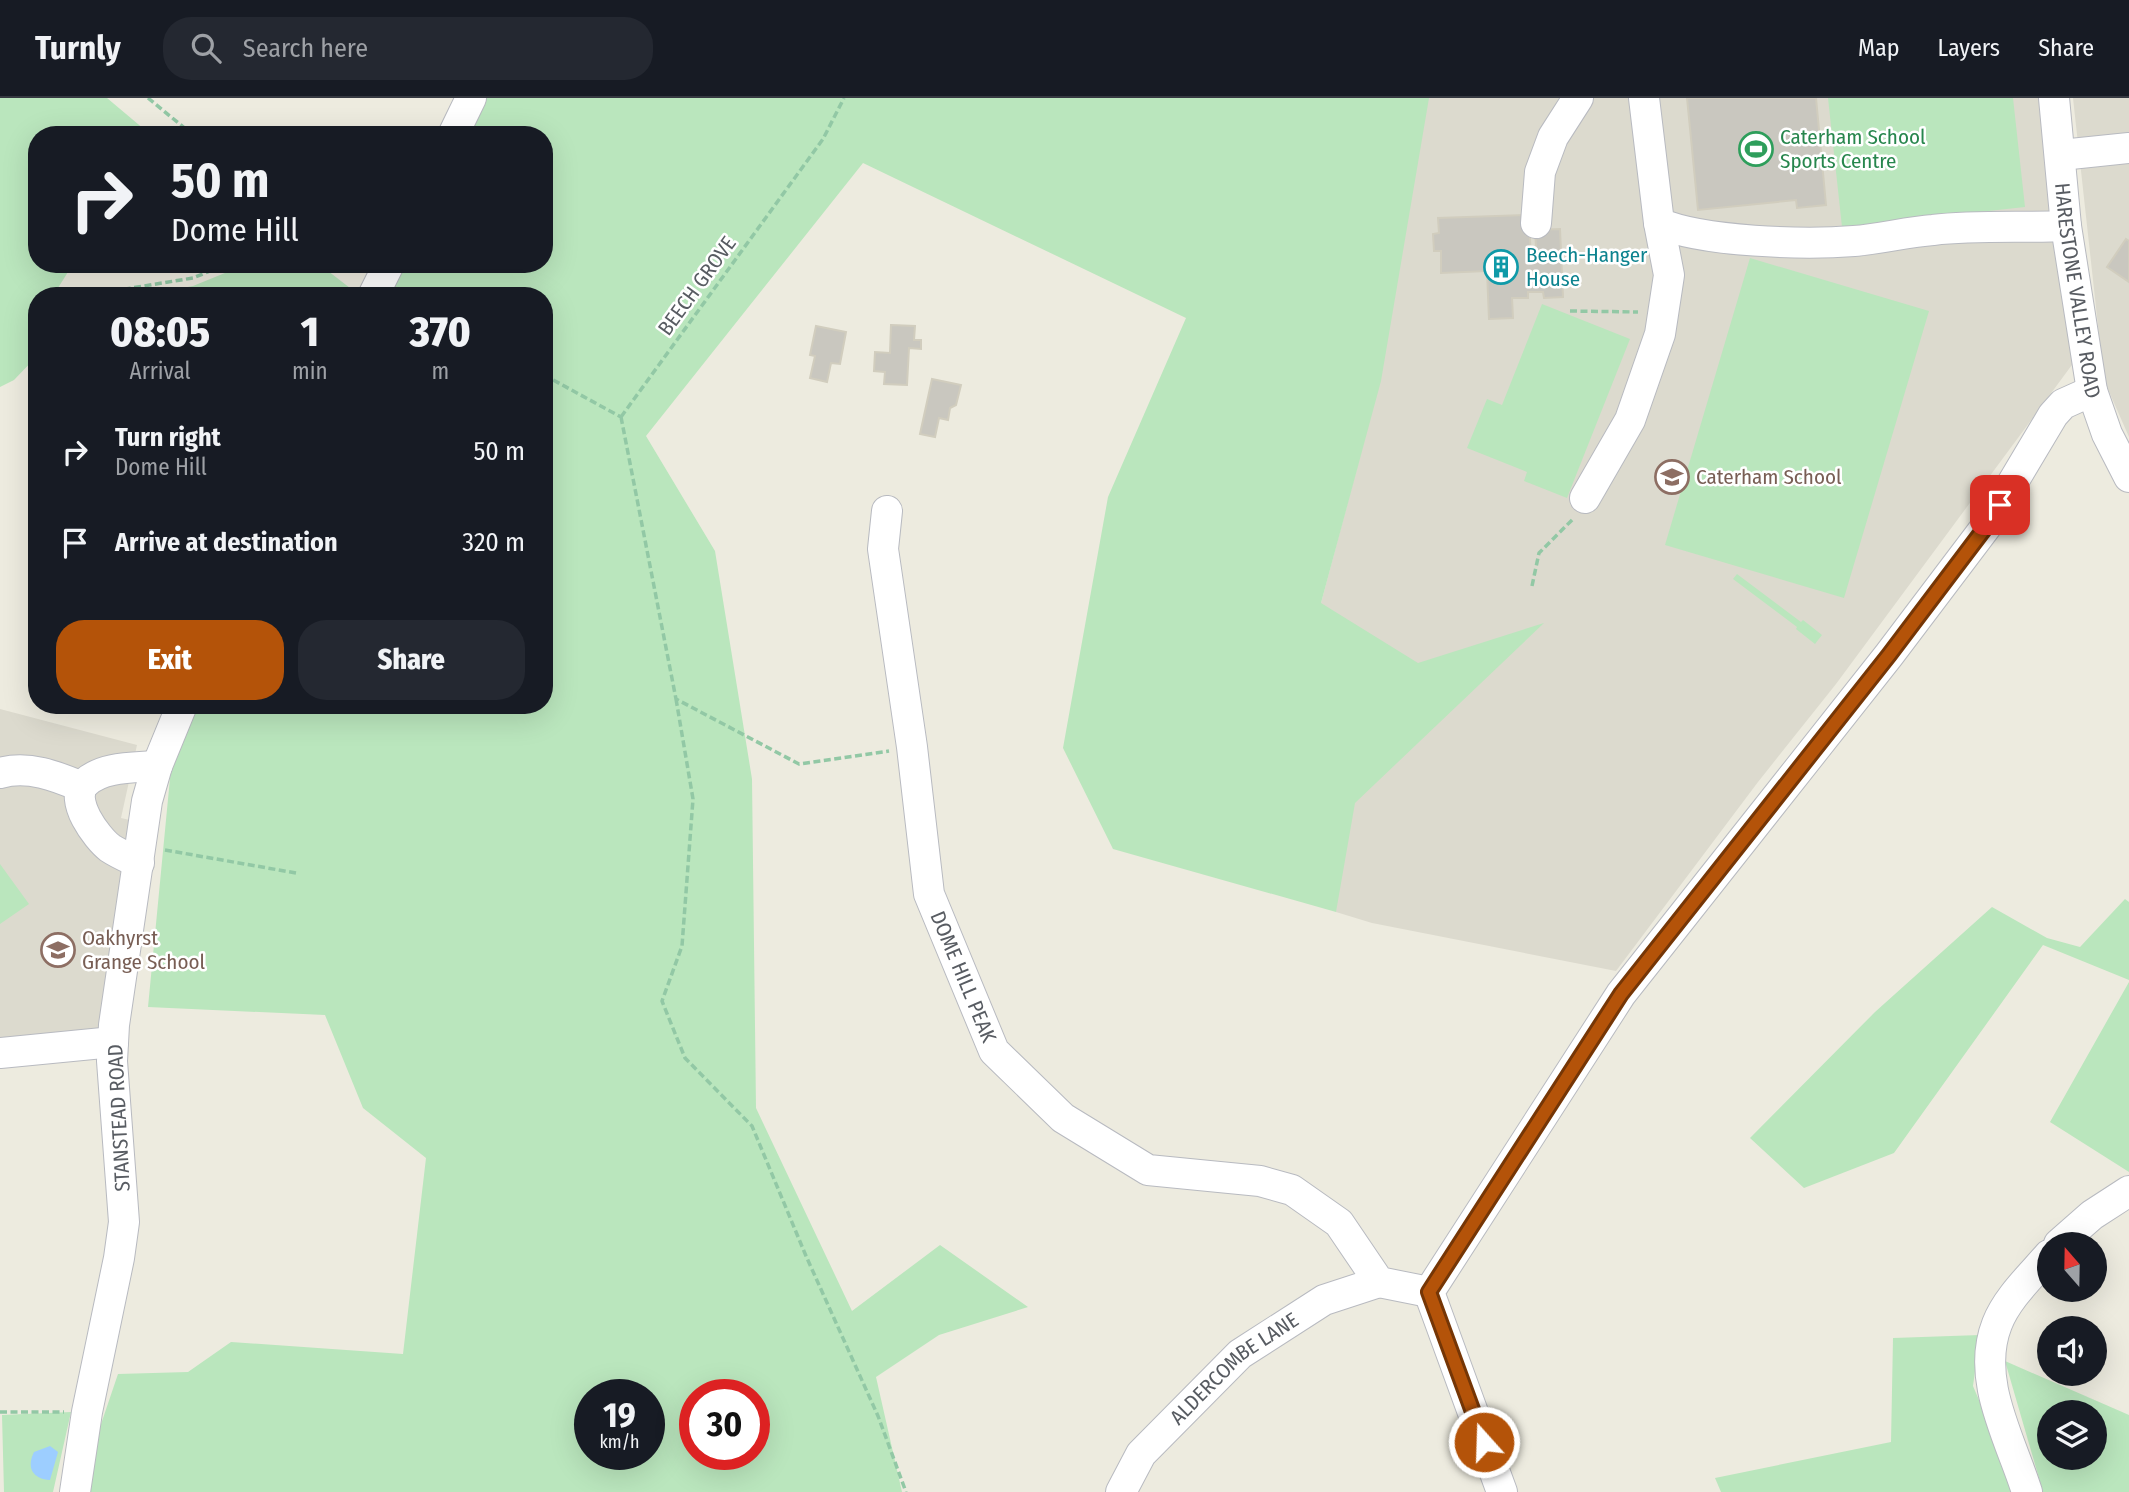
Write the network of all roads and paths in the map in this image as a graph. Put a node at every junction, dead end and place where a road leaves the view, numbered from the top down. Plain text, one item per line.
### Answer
1 (148, 98) edge
2 (471, 98) edge
3 (844, 98) edge
4 (1578, 98) edge
5 (1644, 98) edge
6 (2054, 98) edge
7 (182, 126) edge
8 (457, 126) edge
9 (2129, 148) edge
10 (2061, 155) junction
11 (1536, 223) dead end
12 (1659, 223) junction
13 (2066, 226) junction
14 (205, 273) edge
15 (138, 287) edge
16 (1570, 311) dead end
17 (1664, 311) junction
18 (553, 380) edge
19 (2092, 391) junction
20 (621, 417) junction
21 (2129, 477) edge
22 (1585, 498) joint
23 (887, 511) dead end
24 (1532, 586) dead end
25 (676, 699) junction
26 (178, 714) edge
27 (912, 747) junction
28 (157, 766) junction
29 (0, 773) edge
30 (82, 787) junction
31 (140, 855) junction
32 (296, 873) dead end
33 (113, 1042) junction
34 (0, 1053) edge
35 (2129, 1191) edge
36 (2073, 1232) edge
37 (2037, 1269) edge
38 (1379, 1282) junction
39 (1429, 1292) junction
40 (0, 1412) edge
41 (88, 1412) junction
42 (75, 1492) edge
43 (906, 1492) edge
44 (1121, 1492) edge
45 (1502, 1492) edge
46 (2027, 1492) edge

1 - 7 path
2 - 8 street
3 - 20 path, BEECH GROVE
4 - 11 street
5 - 12 street
6 - 10 street, HARESTONE VALLEY ROAD
9 - 10 street
10 - 13 street, HARESTONE VALLEY ROAD
12 - 13 street
12 - 17 street
13 - 19 street, HARESTONE VALLEY ROAD
14 - 15 path
16 - 17 path
17 - 22 street
18 - 20 path
19 - 21 street, HARESTONE VALLEY ROAD
19 - 39 street
20 - 25 path
22 - 24 path
23 - 27 street, DOME HILL PEAK
25 - 27 path
25 - 43 path
26 - 28 street, STANSTEAD ROAD
27 - 38 street, DOME HILL PEAK
28 - 30 street
28 - 31 street, STANSTEAD ROAD
29 - 30 street
30 - 31 street
31 - 32 path
31 - 33 street, STANSTEAD ROAD
33 - 34 street
33 - 41 street, STANSTEAD ROAD
35 - 36 street
37 - 46 street
38 - 39 street
38 - 44 street, ALDERCOMBE LANE
39 - 45 street
40 - 41 path
41 - 42 street, STANSTEAD ROAD

